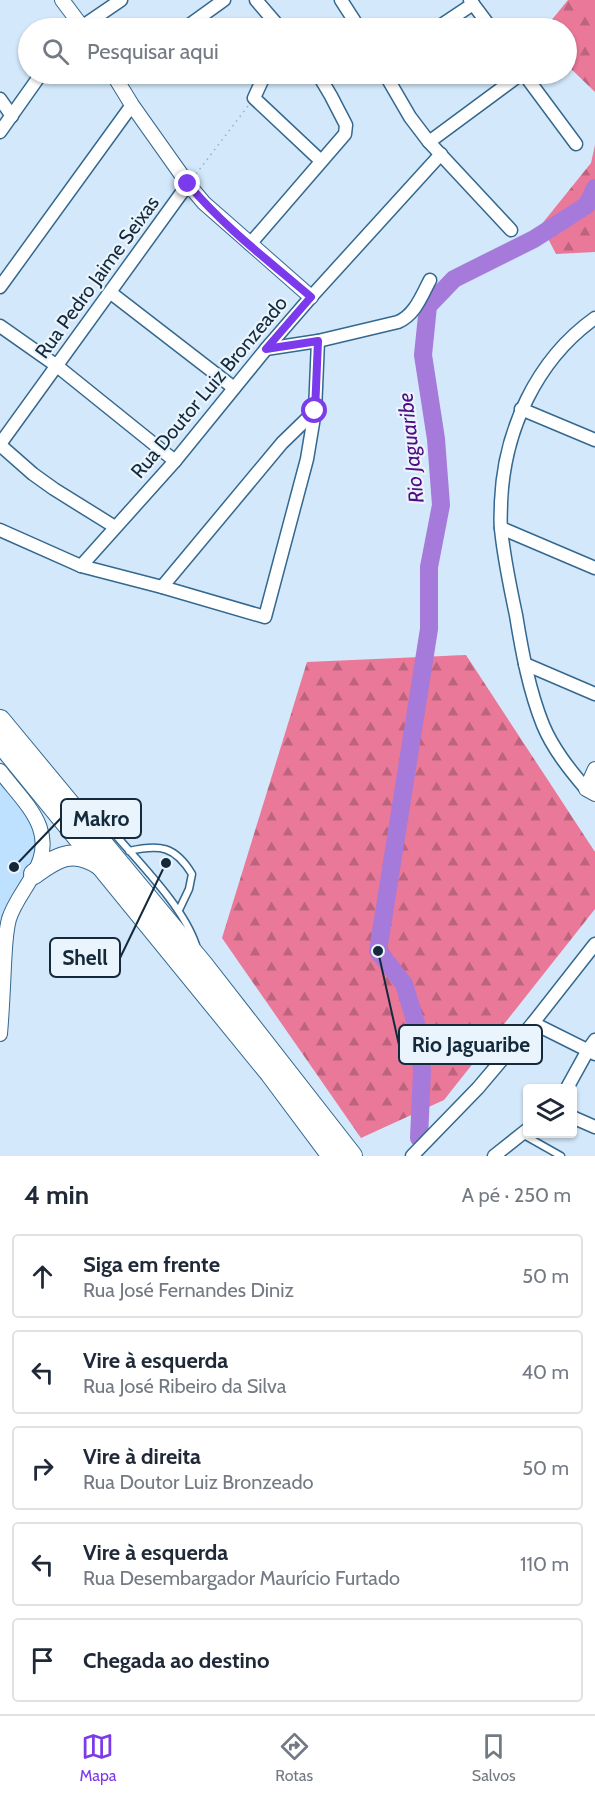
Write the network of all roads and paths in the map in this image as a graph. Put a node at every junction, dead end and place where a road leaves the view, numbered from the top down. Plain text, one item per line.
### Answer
1 (62, 0) edge
2 (121, 0) edge
3 (224, 0) edge
4 (256, 0) edge
5 (341, 0) edge
6 (471, 2) edge
7 (75, 18) edge
8 (96, 18) edge
9 (199, 18) edge
10 (271, 18) edge
11 (352, 18) edge
12 (450, 18) edge
13 (483, 18) edge
14 (34, 84) edge
15 (123, 84) edge
16 (260, 84) edge
17 (324, 84) edge
18 (391, 84) edge
19 (508, 84) edge
20 (530, 84) edge
21 (254, 98) junction
22 (0, 99) edge
23 (132, 105) junction
24 (12, 116) junction
25 (0, 132) edge
26 (429, 142) junction
27 (576, 144) dead end
28 (441, 154) junction
29 (321, 161) junction
30 (188, 184) junction
31 (511, 230) dead end
32 (250, 244) junction
33 (430, 280) dead end
34 (0, 287) edge
35 (111, 293) junction
36 (311, 297) junction
37 (595, 318) edge
38 (0, 326) edge
39 (318, 341) junction
40 (266, 349) junction
41 (57, 366) junction
42 (234, 388) junction
43 (521, 409) junction
44 (315, 411) junction
45 (595, 440) edge
46 (0, 445) edge
47 (175, 461) junction
48 (114, 527) junction
49 (501, 528) junction
50 (0, 530) edge
51 (81, 566) junction
52 (595, 568) edge
53 (162, 587) junction
54 (525, 664) junction
55 (595, 694) edge
56 (0, 720) edge
57 (0, 742) edge
58 (595, 769) edge
59 (0, 771) edge
60 (591, 791) edge
61 (81, 818) junction
62 (129, 851) junction
63 (104, 868) junction
64 (34, 874) junction
65 (179, 910) junction
66 (595, 944) edge
67 (202, 965) junction
68 (533, 1023) junction
69 (0, 1034) edge
70 (593, 1048) edge
71 (570, 1084) edge
72 (577, 1119) edge
73 (595, 1127) edge
74 (523, 1134) edge
75 (534, 1138) edge
76 (332, 1156) edge
77 (352, 1156) edge
78 (412, 1156) edge
79 (494, 1156) edge
80 (561, 1156) edge

1 - 7 street
2 - 8 street
3 - 9 street
4 - 10 street
5 - 11 street
6 - 12 street
6 - 13 street
14 - 24 street
15 - 23 street
16 - 21 street
17 - 29 street
18 - 26 street
19 - 26 street
20 - 27 street
21 - 29 street
21 - 30 path
22 - 24 street
23 - 30 street
23 - 34 street
24 - 25 street
26 - 28 street
28 - 31 street
28 - 36 street, Rua Doutor Luiz Bronzeado
29 - 32 street
30 - 32 street
30 - 35 street, Rua Pedro Jaime Seixas
32 - 36 street
33 - 39 street
35 - 41 street, Rua Pedro Jaime Seixas
35 - 42 street
36 - 40 street, Rua Doutor Luiz Bronzeado
37 - 43 street
38 - 41 street
39 - 40 street
39 - 44 street
40 - 42 street, Rua Doutor Luiz Bronzeado
41 - 46 street, Rua Pedro Jaime Seixas
41 - 47 street
42 - 47 street, Rua Doutor Luiz Bronzeado
43 - 45 street
43 - 49 street
44 - 53 street
44 - 53 street
46 - 48 street
47 - 48 street, Rua Doutor Luiz Bronzeado
48 - 51 street, Rua Doutor Luiz Bronzeado
49 - 52 street
49 - 54 street
50 - 51 street
51 - 53 street
54 - 55 street
54 - 60 street
56 - 61 highway
57 - 63 highway
58 - 60 street
59 - 64 street
61 - 62 lane
61 - 67 highway
62 - 65 lane
62 - 65 lane
63 - 64 highway
63 - 76 highway
64 - 69 street
65 - 67 lane
66 - 68 street
67 - 77 highway
68 - 70 street
68 - 78 street
70 - 71 street
72 - 73 street
74 - 79 street
75 - 80 lane

